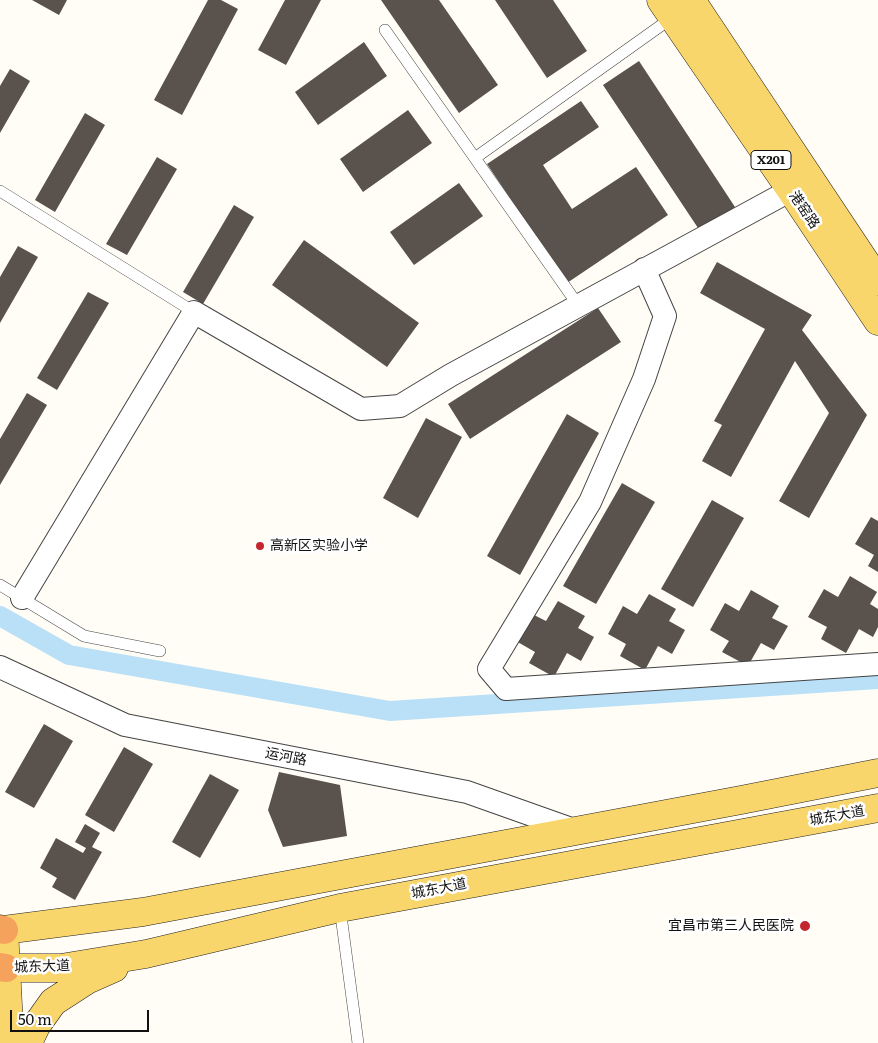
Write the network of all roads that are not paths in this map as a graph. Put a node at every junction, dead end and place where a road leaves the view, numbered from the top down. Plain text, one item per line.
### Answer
1 (675, 6) edge
2 (385, 30) dead end
3 (475, 158) junction
4 (791, 190) junction
5 (0, 191) edge
6 (644, 270) junction
7 (878, 281) edge
8 (578, 305) junction
9 (194, 312) junction
10 (878, 322) edge
11 (0, 586) edge
12 (22, 598) junction
13 (160, 651) dead end
14 (878, 664) edge
15 (0, 667) edge
16 (878, 773) edge
17 (878, 808) edge
18 (577, 831) junction
19 (340, 908) junction
20 (2, 930) edge
21 (146, 954) junction
22 (3, 967) edge
23 (10, 1043) edge
24 (28, 1043) edge
25 (358, 1043) edge

1 - 3 lane
1 - 4 main road, 港窑路 / X201
1 - 7 main road, 港窑路 / X201
2 - 3 lane
3 - 8 lane
4 - 6 street
4 - 10 main road, 港窑路 / X201
5 - 9 lane
6 - 8 street
6 - 14 street
8 - 9 street
9 - 12 street
11 - 12 lane
12 - 13 lane
15 - 18 street, 运河路
16 - 18 main road
17 - 19 main road, 城东大道
18 - 20 main road
19 - 21 main road, 城东大道
19 - 25 lane
20 - 22 main road
21 - 22 main road, 城东大道
21 - 24 main road
22 - 23 main road

